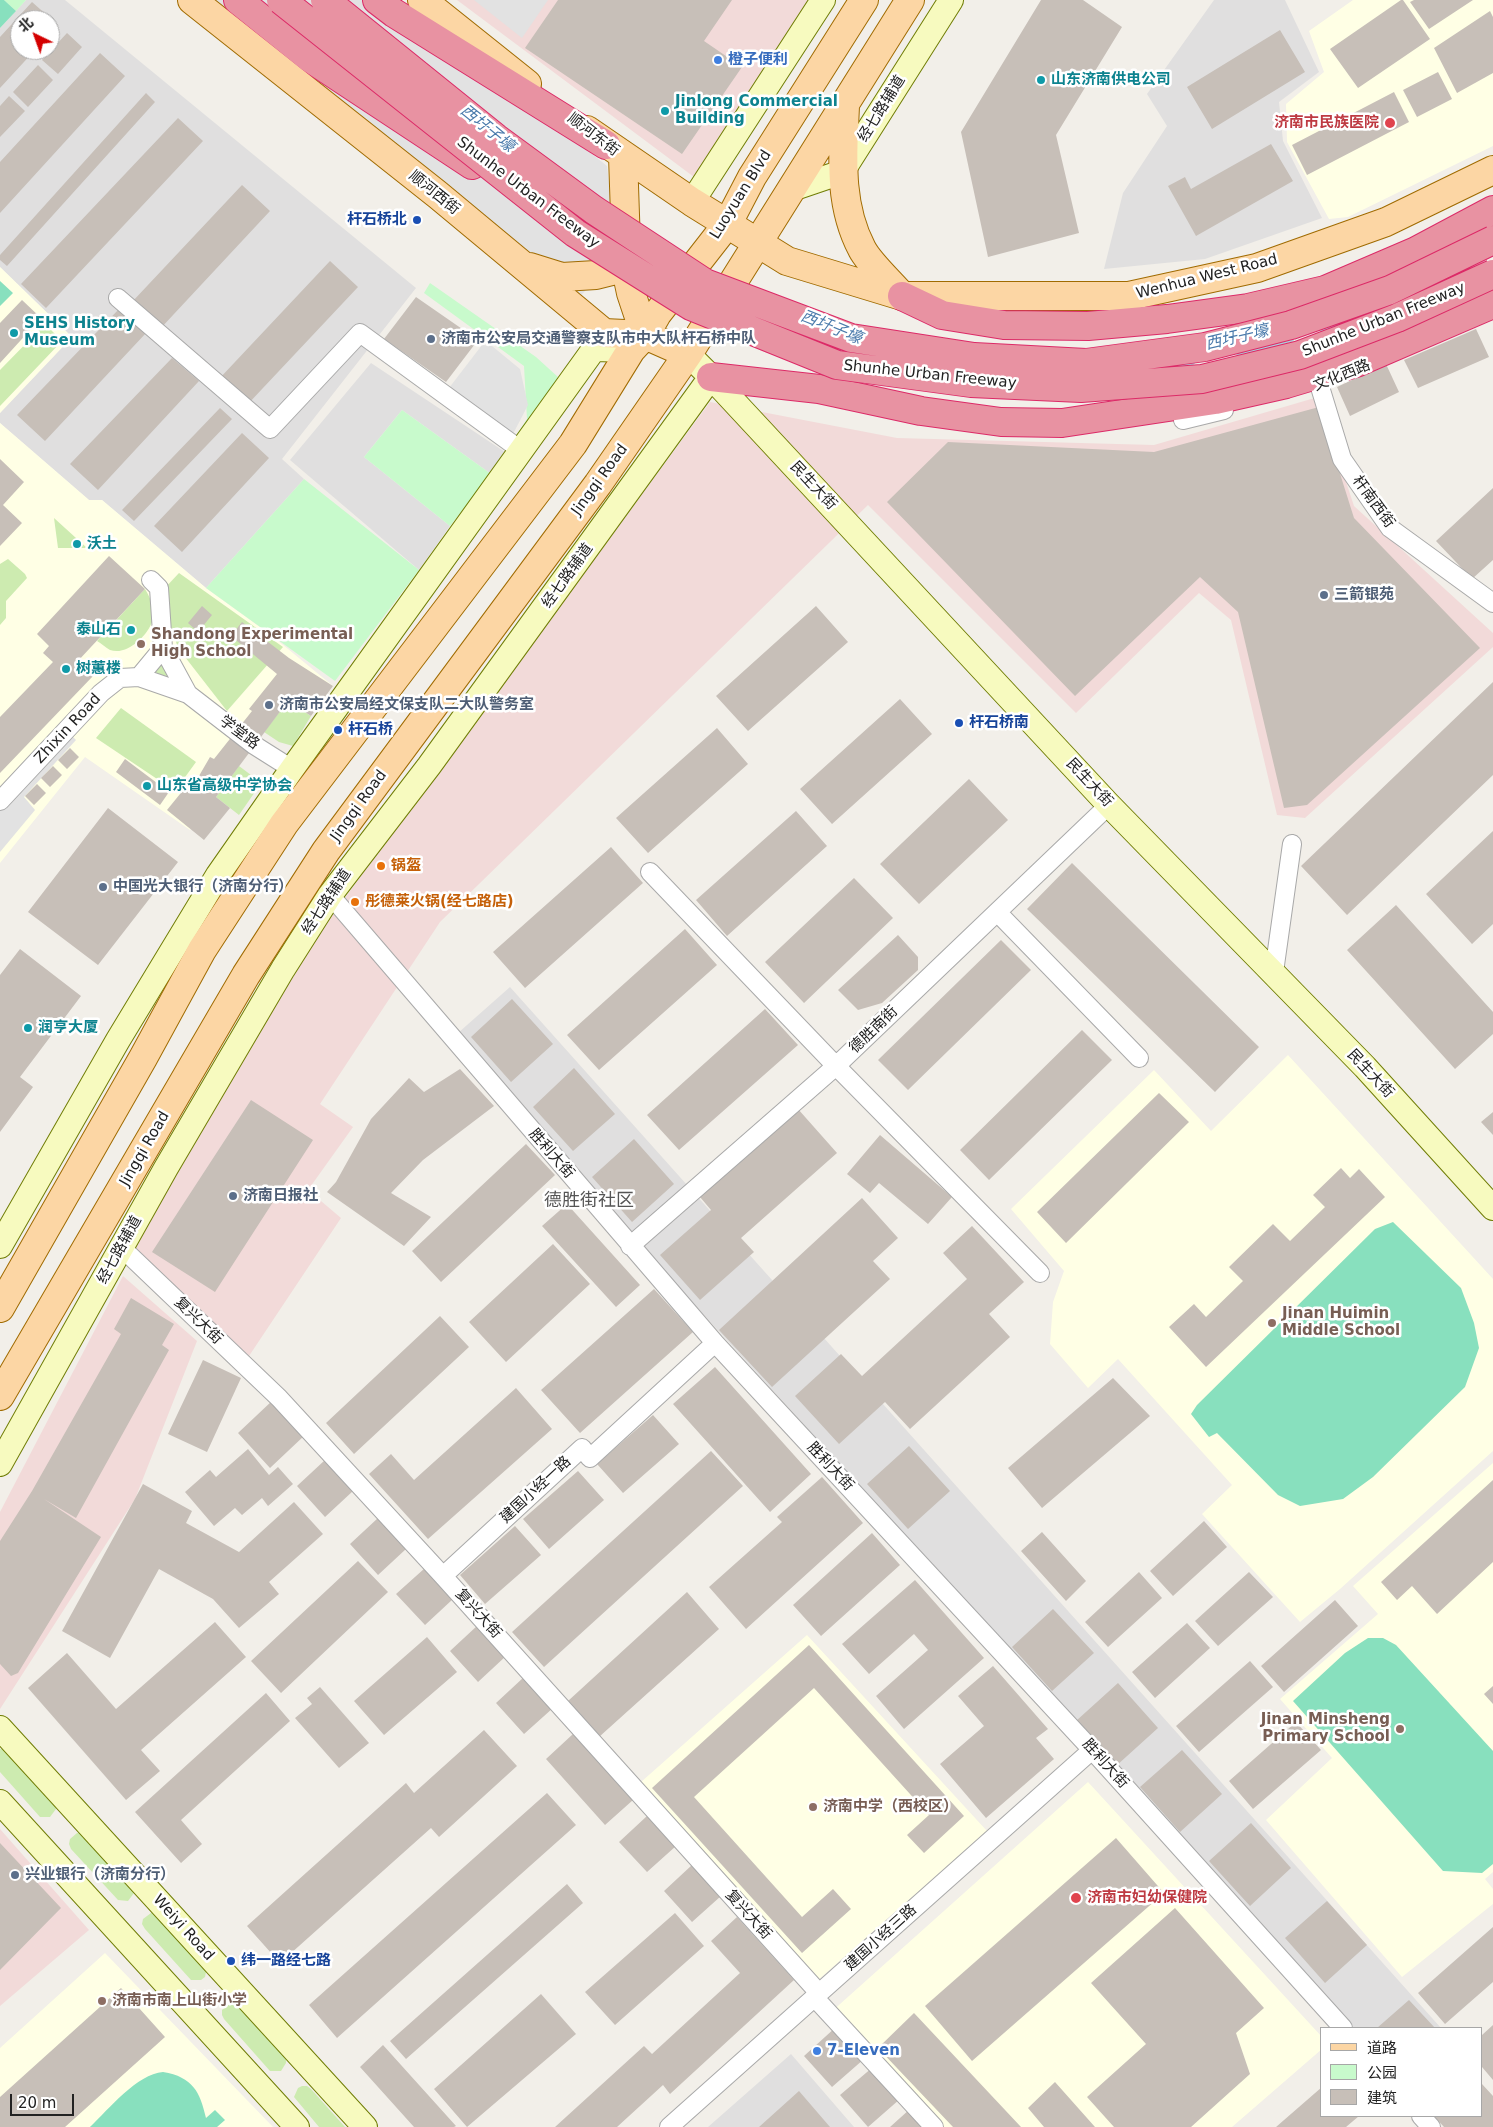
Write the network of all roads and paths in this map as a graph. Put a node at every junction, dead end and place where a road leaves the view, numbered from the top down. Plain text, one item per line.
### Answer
1 (192, 0) edge
2 (238, 0) edge
3 (282, 0) edge
4 (325, 0) edge
5 (376, 0) edge
6 (422, 0) edge
7 (824, 0) edge
8 (864, 0) edge
9 (910, 0) edge
10 (950, 0) edge
11 (845, 104) junction
12 (614, 151) junction
13 (1493, 170) edge
14 (842, 172) junction
15 (792, 190) junction
16 (692, 202) junction
17 (1493, 210) edge
18 (728, 223) junction
19 (575, 233) junction
20 (1493, 240) edge
21 (759, 242) junction
22 (627, 259) junction
23 (520, 264) junction
24 (1493, 274) edge
25 (902, 296) junction
26 (118, 298) dead end
27 (1493, 304) edge
28 (1493, 310) edge
29 (644, 333) junction
30 (694, 344) junction
31 (711, 377) junction
32 (1320, 387) junction
33 (1184, 420) dead end
34 (522, 451) junction
35 (151, 580) dead end
36 (1493, 603) edge
37 (163, 648) junction
38 (139, 677) junction
39 (188, 694) junction
40 (292, 769) junction
41 (0, 801) edge
42 (1109, 805) junction
43 (1292, 844) dead end
44 (650, 872) dead end
45 (330, 895) junction
46 (997, 912) junction
47 (1274, 972) junction
48 (1139, 1058) dead end
49 (836, 1066) junction
50 (1493, 1208) edge
51 (0, 1246) edge
52 (630, 1246) junction
53 (122, 1248) junction
54 (1040, 1273) dead end
55 (0, 1308) edge
56 (715, 1343) junction
57 (0, 1396) edge
58 (0, 1464) edge
59 (443, 1576) junction
60 (0, 1728) edge
61 (1092, 1750) junction
62 (0, 1802) edge
63 (817, 1996) junction
64 (1342, 2027) edge
65 (1422, 2117) edge
66 (297, 2127) edge
67 (365, 2127) edge
68 (669, 2127) edge
69 (934, 2127) edge
70 (1432, 2127) edge

1 - 23 main road, 顺河西街
2 - 19 highway, bridge
3 - 19 highway, Shunhe Urban Freeway, bridge
4 - 20 highway, Shunhe Urban Freeway, bridge
5 - 12 highway
6 - 12 main road, 顺河东街
7 - 16 street
8 - 18 main road, Luoyuan Blvd
9 - 11 main road
10 - 14 street, 经七路辅道
11 - 14 main road
11 - 15 main road
12 - 16 main road
12 - 22 main road, 顺河东街
13 - 25 main road, Wenhua West Road
14 - 15 street
14 - 25 main road
15 - 21 main road
16 - 18 main road
17 - 25 highway
18 - 21 main road
18 - 29 main road, Luoyuan Blvd, bridge
19 - 24 highway, Shunhe Urban Freeway, bridge
21 - 25 main road
21 - 30 main road, Jingqi Road, bridge
22 - 23 main road
22 - 29 main road, 顺河东街
23 - 29 main road, 顺河西街
26 - 34 street
27 - 31 highway
28 - 32 street, 文化西路
29 - 30 main road, 顺河西街
29 - 34 street
29 - 55 main road
30 - 31 street, 民生大街
30 - 57 main road, Jingqi Road
31 - 42 street, 民生大街
31 - 45 street, 经七路辅道
32 - 33 street, 文化西路
32 - 36 street, 杆南西街
34 - 40 street
35 - 37 street, 学堂路
37 - 38 street
37 - 39 street, 学堂路
38 - 39 street, 学堂路
38 - 41 street, Zhixin Road
39 - 40 street, 学堂路
40 - 51 street
42 - 46 street, 德胜南街
42 - 47 street, 民生大街
43 - 47 street
44 - 49 street
45 - 52 street, 胜利大街
45 - 53 street, 经七路辅道
46 - 48 street
46 - 49 street, 德胜南街
47 - 50 street, 民生大街
49 - 52 street, 德胜南街
49 - 54 street
52 - 56 street, 胜利大街
53 - 58 street, 经七路辅道
53 - 59 street, 复兴大街
56 - 59 street, 建国小经一路
56 - 61 street, 胜利大街
59 - 63 street, 复兴大街
60 - 67 street, Weiyi Road
61 - 63 street, 建国小经三路
61 - 64 street, 胜利大街
62 - 66 street
63 - 68 street, 建国小经三路
63 - 69 street, 复兴大街
65 - 70 street

